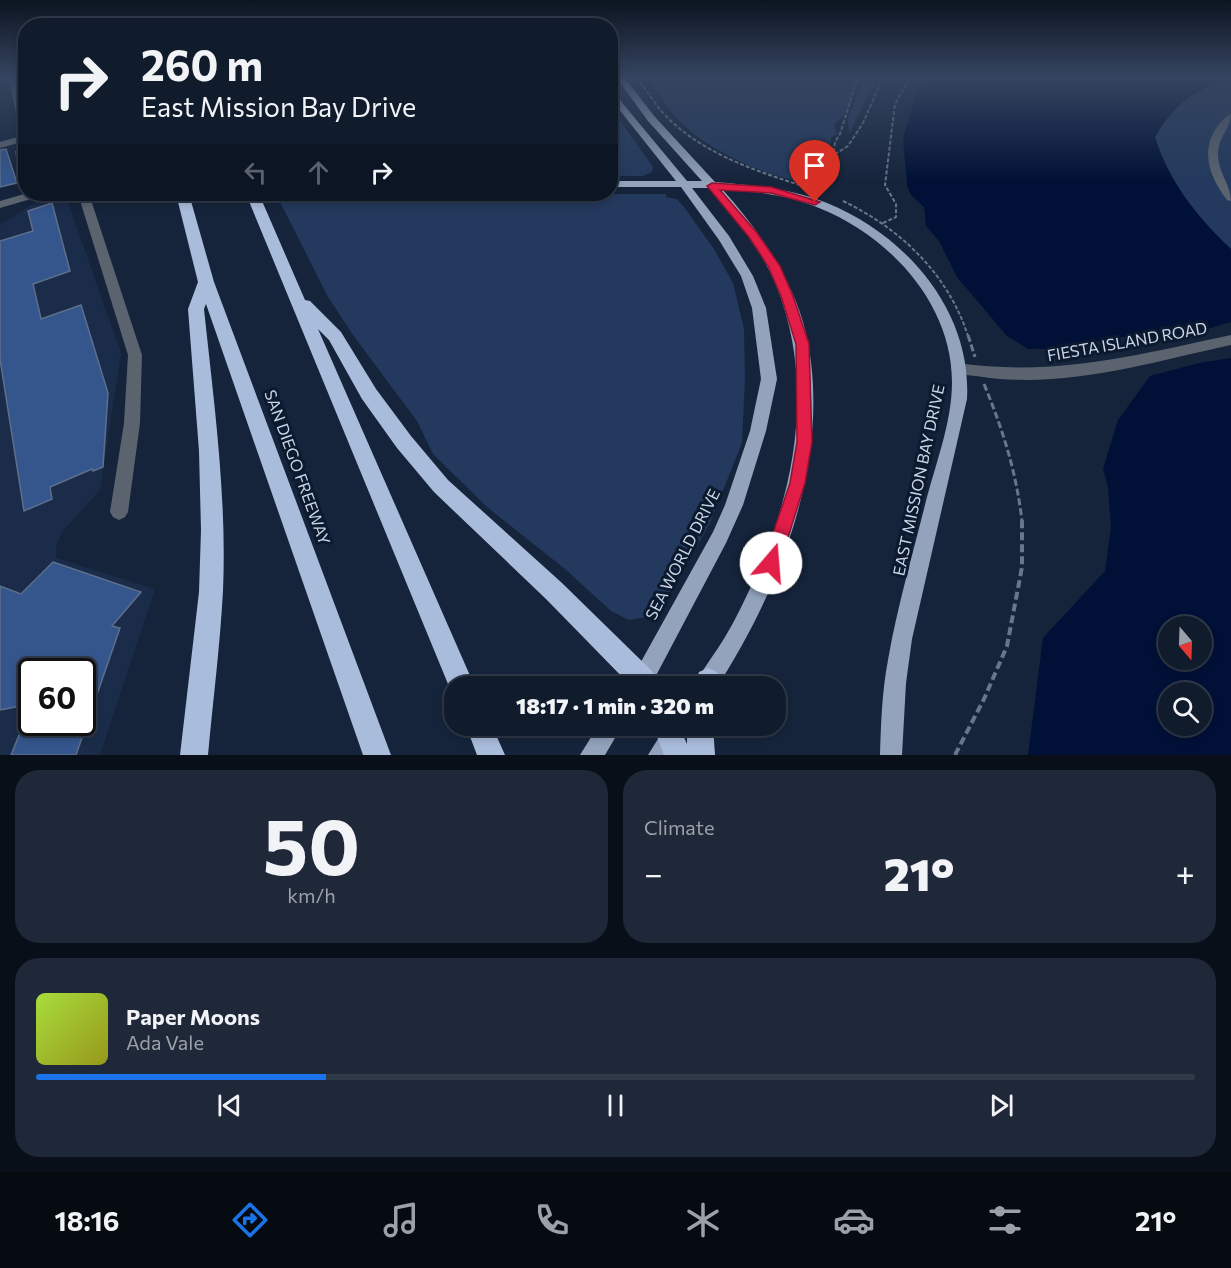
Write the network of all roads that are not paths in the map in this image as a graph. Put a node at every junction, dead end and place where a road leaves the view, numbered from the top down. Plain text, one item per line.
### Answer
1 (627, 112) edge
2 (650, 112) edge
3 (1231, 117) edge
4 (18, 140) edge
5 (0, 145) edge
6 (618, 184) edge
7 (684, 184) junction
8 (712, 186) junction
9 (1231, 198) edge
10 (18, 200) edge
11 (85, 201) edge
12 (184, 201) edge
13 (255, 201) edge
14 (0, 205) edge
15 (206, 282) junction
16 (298, 299) junction
17 (1231, 340) edge
18 (958, 368) junction
19 (119, 512) dead end
20 (457, 676) edge
21 (634, 676) edge
22 (648, 676) edge
23 (713, 676) edge
24 (482, 736) edge
25 (604, 736) edge
26 (700, 736) edge
27 (194, 755) edge
28 (377, 755) edge
29 (491, 755) edge
30 (591, 755) edge
31 (701, 755) edge
32 (891, 755) edge

1 - 7 main road, SEA WORLD DRIVE
2 - 8 main road
3 - 9 street
4 - 5 street
6 - 7 main road, EAST MISSION BAY DRIVE
7 - 8 main road, EAST MISSION BAY DRIVE
7 - 22 main road, SEA WORLD DRIVE
8 - 18 main road, EAST MISSION BAY DRIVE
8 - 23 main road
10 - 14 street
11 - 19 street
12 - 15 highway, SAN DIEGO FREEWAY
13 - 16 highway
15 - 27 highway
15 - 28 highway, SAN DIEGO FREEWAY
16 - 20 highway
16 - 21 highway
17 - 18 street, FIESTA ISLAND ROAD
18 - 32 main road, EAST MISSION BAY DRIVE
24 - 29 highway
25 - 30 main road
26 - 31 highway

